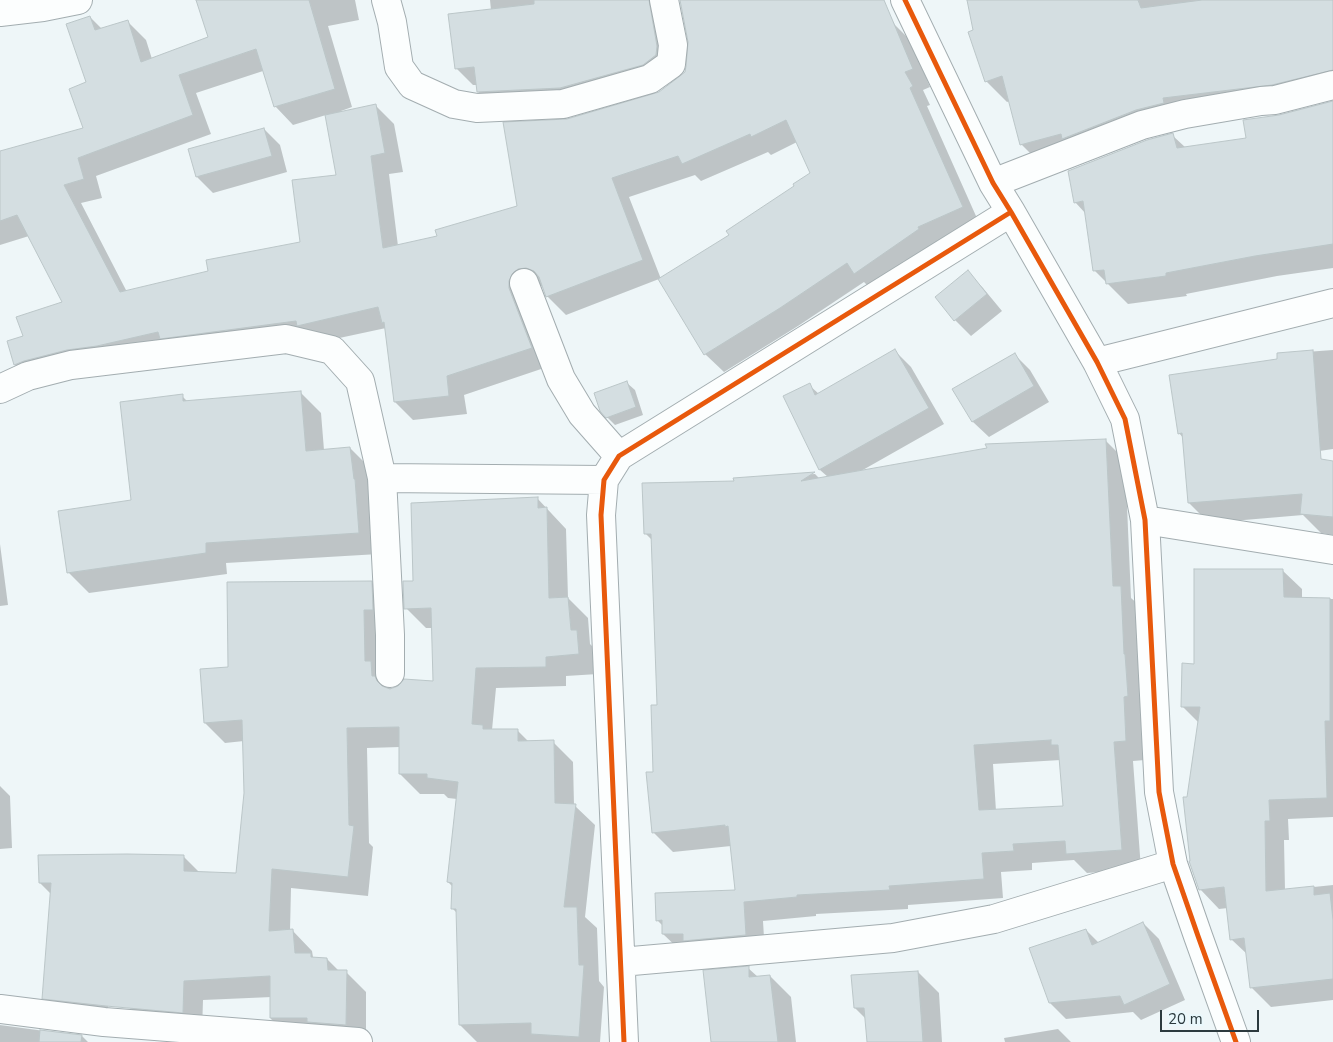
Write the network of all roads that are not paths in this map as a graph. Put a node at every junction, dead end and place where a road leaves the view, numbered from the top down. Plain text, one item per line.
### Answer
1 (78, 0) edge
2 (386, 0) edge
3 (664, 0) edge
4 (905, 0) edge
5 (0, 12) edge
6 (1333, 85) edge
7 (993, 183) junction
8 (1011, 212) junction
9 (524, 283) dead end
10 (1333, 303) edge
11 (1097, 362) junction
12 (0, 389) edge
13 (619, 456) junction
14 (382, 478) junction
15 (604, 480) junction
16 (1145, 520) junction
17 (1333, 550) edge
18 (390, 673) dead end
19 (1173, 864) junction
20 (621, 962) junction
21 (0, 1009) edge
22 (104, 1032) edge
23 (358, 1042) edge
24 (624, 1042) edge
25 (1236, 1042) edge

1 - 5 street
2 - 3 street
4 - 7 street
6 - 7 street
7 - 8 street
8 - 11 street
8 - 13 street
9 - 13 street
10 - 11 street
11 - 16 street
12 - 14 street
13 - 15 street
14 - 15 street
14 - 18 street
15 - 20 street
16 - 17 street
16 - 19 street
19 - 20 street
19 - 25 street
20 - 24 street
21 - 22 street
22 - 23 street

